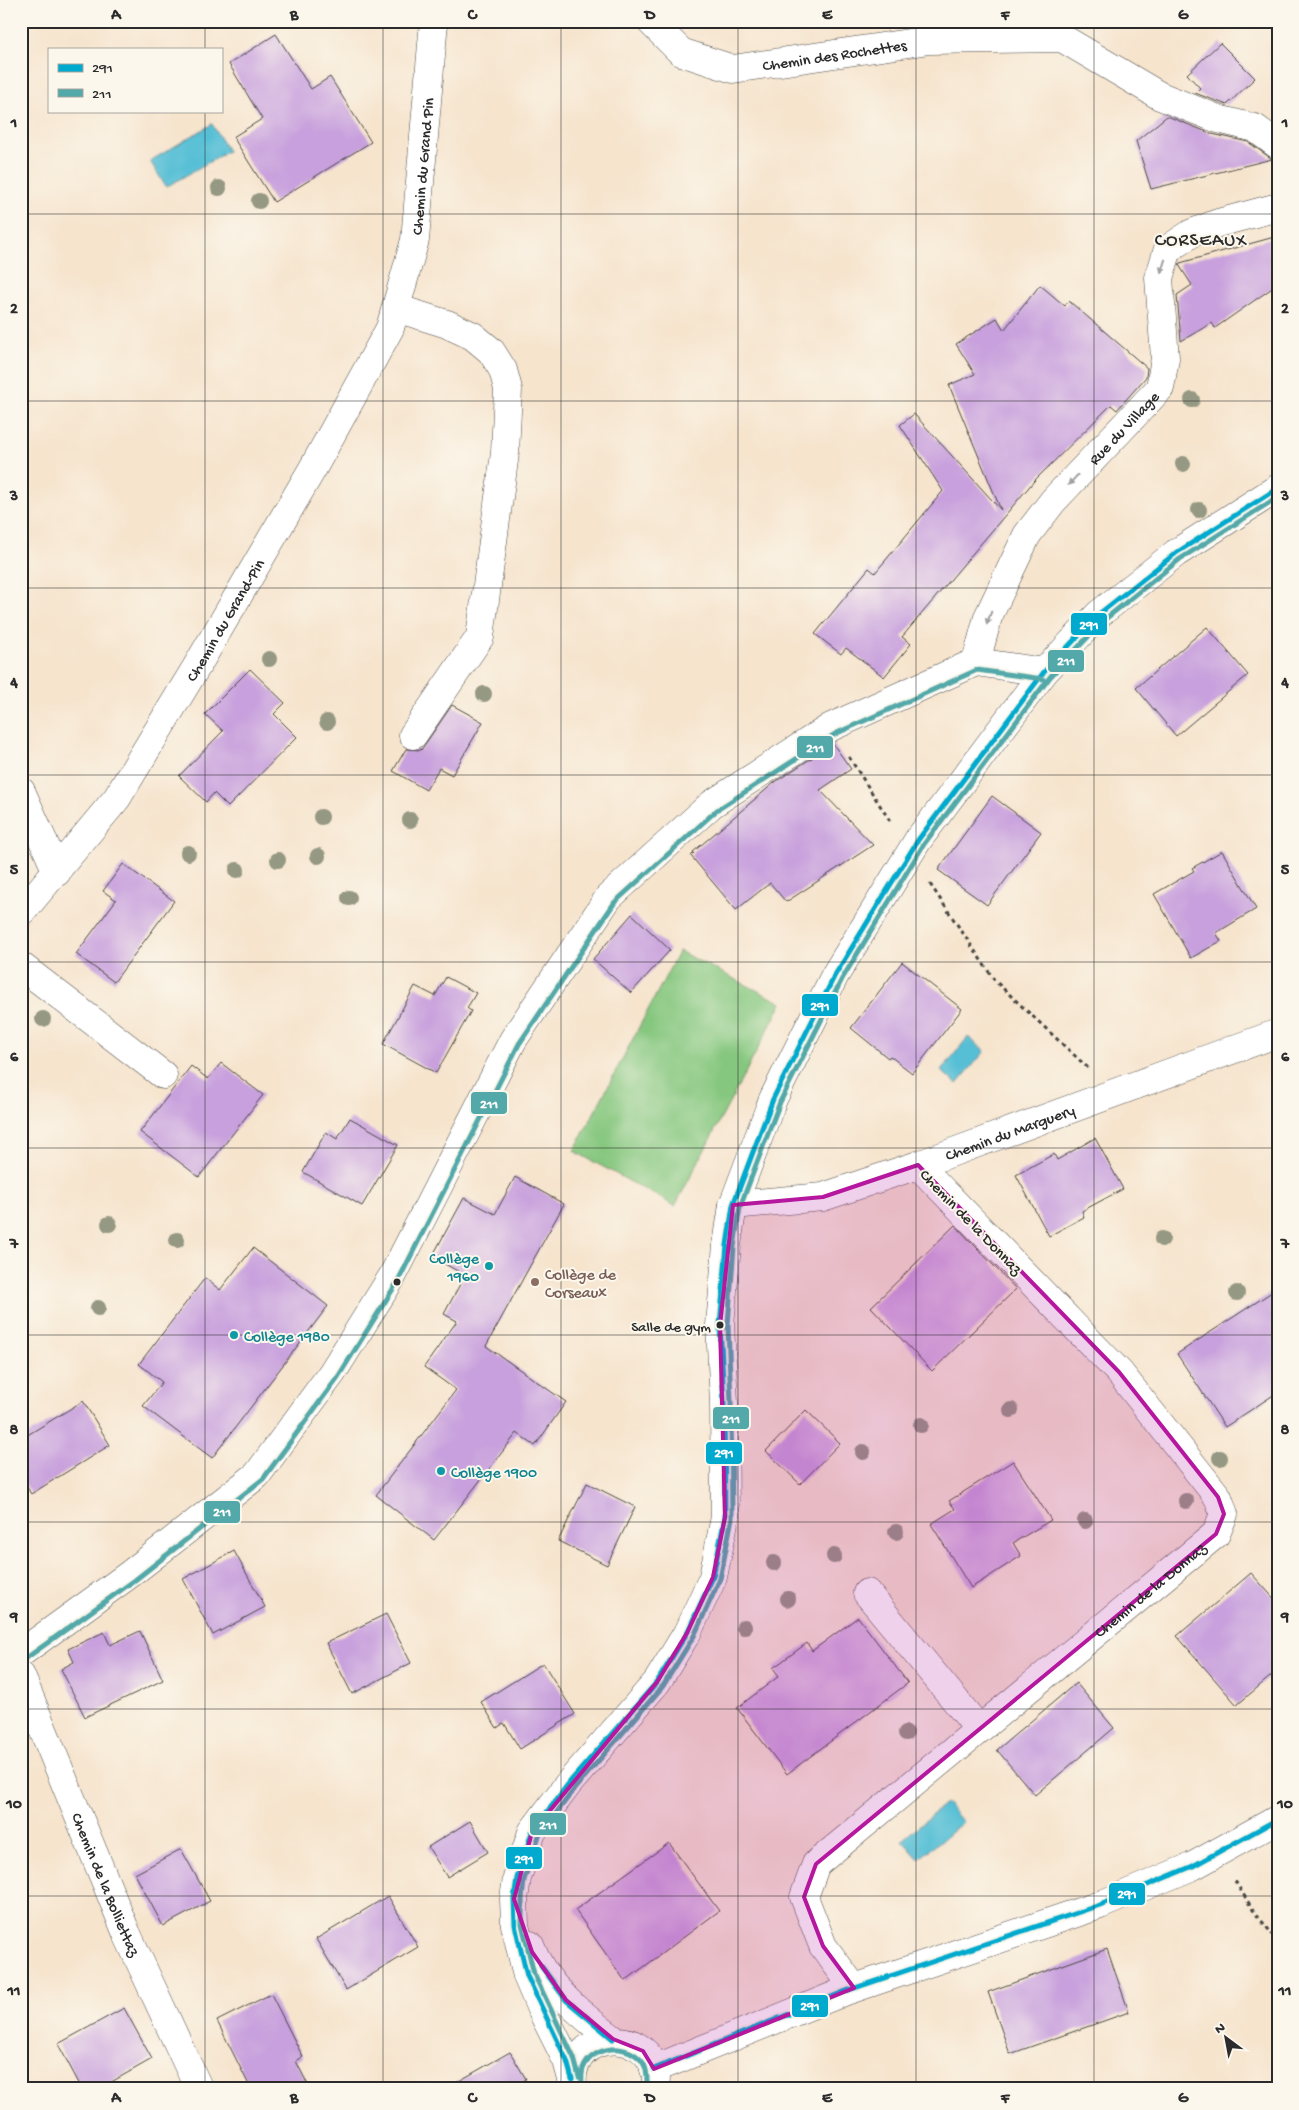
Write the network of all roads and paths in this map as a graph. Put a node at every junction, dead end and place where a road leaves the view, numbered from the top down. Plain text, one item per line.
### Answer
1 (434, 21) edge
2 (650, 21) edge
3 (1278, 145) edge
4 (1278, 207) edge
5 (396, 308) junction
6 (1278, 488) edge
7 (976, 662) junction
8 (1044, 672) junction
9 (414, 735) dead end
10 (848, 754) dead end
11 (21, 791) edge
12 (894, 828) dead end
13 (57, 872) junction
14 (928, 880) dead end
15 (21, 913) edge
16 (21, 966) edge
17 (1278, 1033) edge
18 (1092, 1072) dead end
19 (163, 1075) dead end
20 (918, 1165) junction
21 (733, 1205) junction
22 (868, 1593) dead end
23 (21, 1653) edge
24 (21, 1676) edge
25 (979, 1729) junction
26 (1278, 1819) edge
27 (1233, 1877) dead end
28 (514, 1898) junction
29 (1278, 1941) edge
30 (854, 1988) junction
31 (613, 2039) junction
32 (654, 2079) edge
33 (573, 2084) edge
34 (199, 2089) edge

1 - 5 street, Chemin du Grand Pin
2 - 3 street, Chemin des Rochettes
4 -> 7 street, Rue du Village
5 - 9 street
5 - 13 street, Chemin du Grand-Pin
6 - 8 street
7 - 8 street
7 - 23 street
8 - 21 street
10 - 12 path
11 - 13 street
13 - 15 street, Chemin du Grand-Pin
14 - 18 path
16 - 19 street
17 - 20 street, Chemin du Marguery
20 - 21 street, Chemin du Marguery
20 - 25 street, Chemin de la Donnaz
21 - 28 street
22 - 25 street
24 - 34 street, Chemin de la Bolliettaz
25 - 30 street, Chemin de la Donnaz
26 - 30 street
27 - 29 path
28 - 31 street
28 - 33 street
30 - 32 street
31 - 32 street
31 - 33 street

